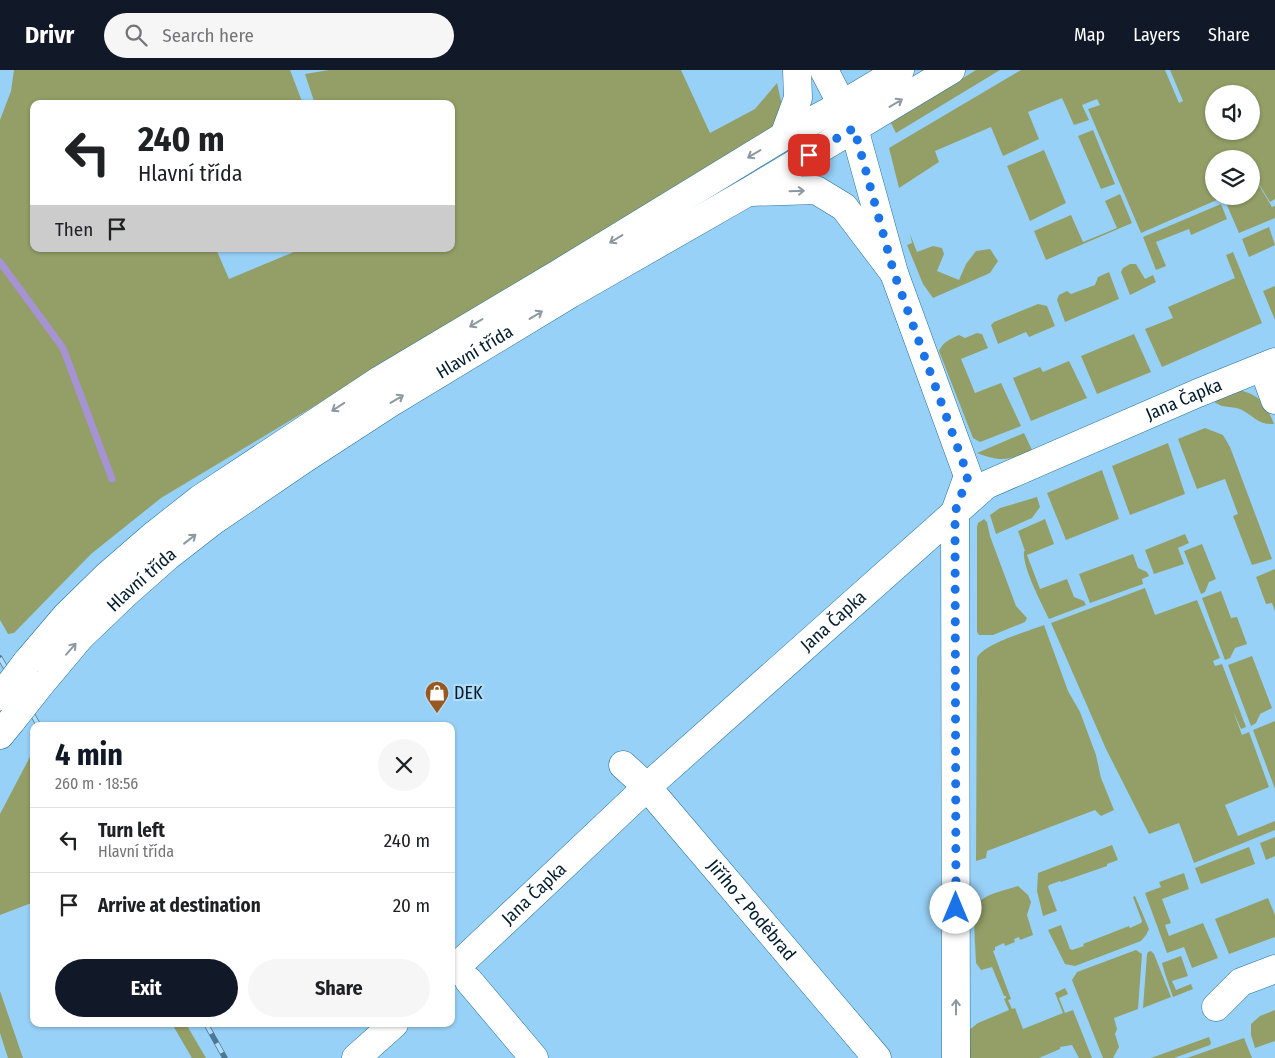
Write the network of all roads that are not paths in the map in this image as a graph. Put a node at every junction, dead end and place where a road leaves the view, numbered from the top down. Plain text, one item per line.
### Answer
1 (797, 70) edge
2 (824, 70) edge
3 (900, 70) edge
4 (951, 70) edge
5 (848, 116) junction
6 (784, 136) junction
7 (748, 192) junction
8 (894, 273) junction
9 (1269, 364) edge
10 (1275, 400) edge
11 (955, 520) junction
12 (4, 712) edge
13 (623, 765) dead end
14 (647, 788) junction
15 (1275, 968) edge
16 (460, 976) edge
17 (1216, 1007) dead end
18 (391, 1027) edge
19 (956, 1057) edge
20 (356, 1058) edge
21 (534, 1058) edge
22 (877, 1058) edge

1 - 6 street
2 - 5 street
3 - 5 street, Hlavní třída
5 -> 4 street, Hlavní třída
5 - 6 street, Hlavní třída
5 - 7 street, Hlavní třída
5 - 8 street
6 -> 12 street, Hlavní třída, bridge
7 -> 8 street
12 -> 7 street, Hlavní třída, bridge
8 - 11 street
9 - 10 street
9 - 11 street, Jana Čapka
11 - 14 street, Jana Čapka
19 -> 11 street
13 - 14 street, Jiřího z Poděbrad
14 - 16 street, Jana Čapka
14 - 22 street, Jiřího z Poděbrad
15 - 17 street
16 - 21 street
18 - 20 street

